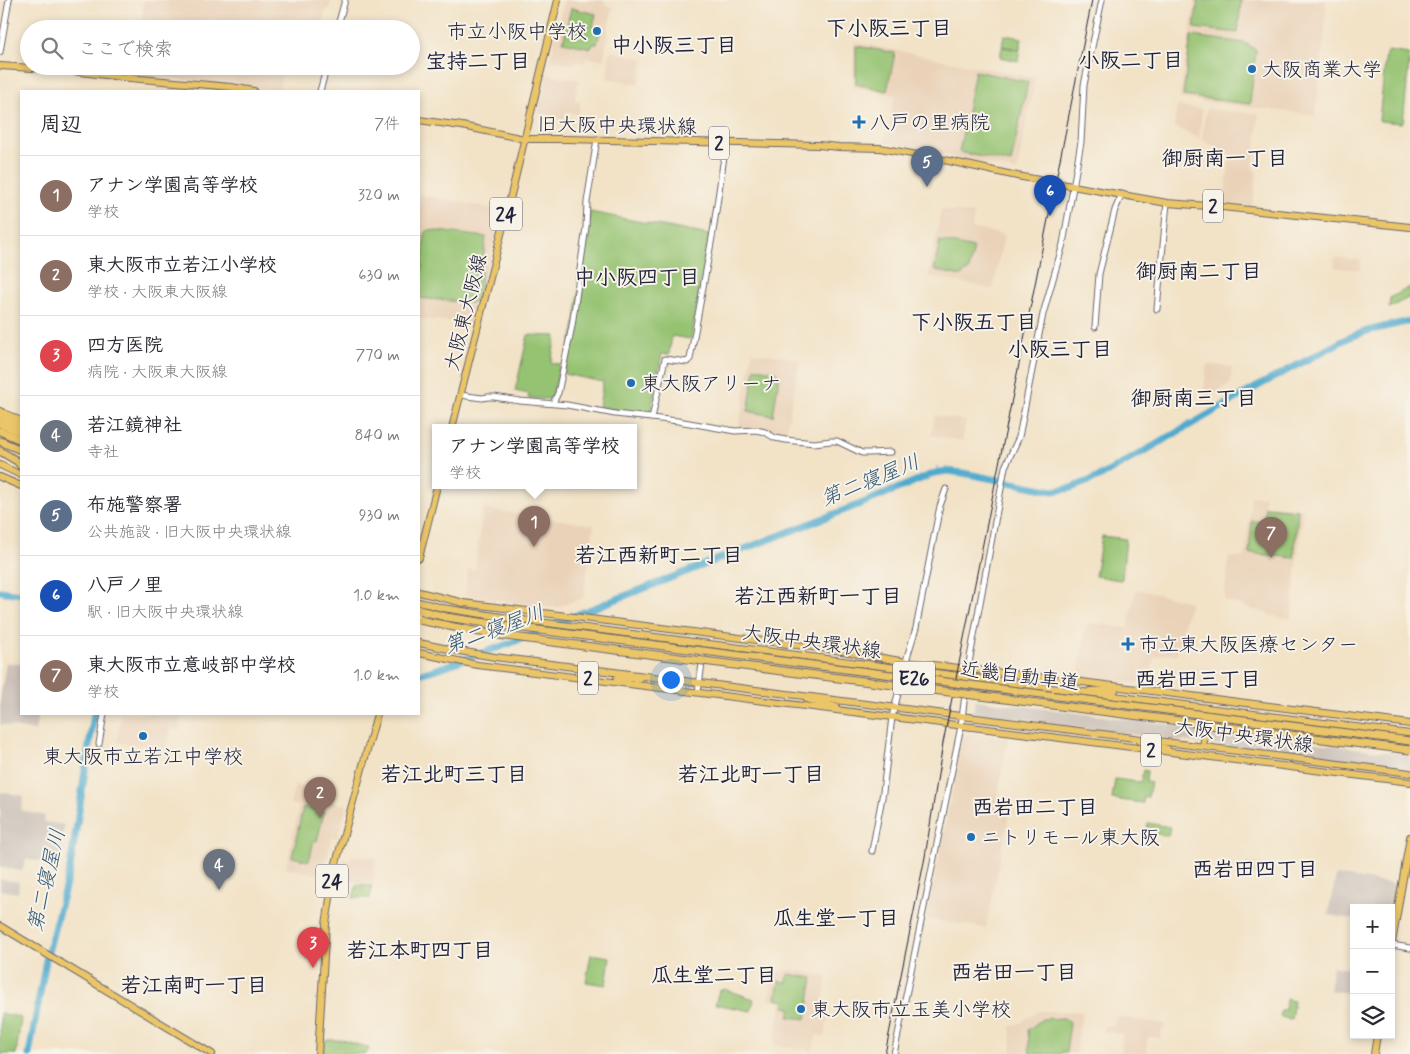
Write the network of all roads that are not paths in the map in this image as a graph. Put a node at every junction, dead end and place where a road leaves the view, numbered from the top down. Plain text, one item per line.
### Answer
1 (8, 0) edge
2 (345, 0) edge
3 (558, 0) edge
4 (1102, 0) edge
5 (339, 20) edge
6 (0, 52) edge
7 (0, 66) edge
8 (20, 67) edge
9 (100, 75) edge
10 (324, 75) edge
11 (193, 88) edge
12 (246, 90) edge
13 (320, 90) edge
14 (420, 120) edge
15 (525, 139) junction
16 (597, 139) junction
17 (726, 143) junction
18 (1074, 186) junction
19 (1122, 194) junction
20 (1167, 203) junction
21 (1410, 227) edge
22 (1157, 309) dead end
23 (1094, 327) dead end
24 (460, 395) junction
25 (553, 403) junction
26 (0, 411) edge
27 (0, 417) edge
28 (652, 418) junction
29 (20, 421) edge
30 (0, 424) edge
31 (453, 424) edge
32 (20, 427) edge
33 (0, 431) edge
34 (20, 434) edge
35 (20, 440) edge
36 (0, 441) edge
37 (20, 450) edge
38 (0, 451) edge
39 (891, 452) dead end
40 (0, 465) edge
41 (20, 465) edge
42 (0, 469) edge
43 (14, 472) junction
44 (20, 475) edge
45 (0, 477) edge
46 (20, 486) edge
47 (436, 489) edge
48 (946, 489) dead end
49 (420, 554) edge
50 (420, 592) edge
51 (420, 602) edge
52 (420, 610) edge
53 (420, 620) edge
54 (736, 638) junction
55 (420, 643) edge
56 (705, 643) junction
57 (420, 653) edge
58 (800, 655) junction
59 (906, 662) junction
60 (968, 668) junction
61 (904, 670) junction
62 (578, 677) junction
63 (656, 677) junction
64 (967, 678) junction
65 (700, 682) junction
66 (1143, 690) junction
67 (772, 691) junction
68 (698, 692) junction
69 (1078, 692) junction
70 (1216, 700) junction
71 (894, 707) junction
72 (1210, 708) junction
73 (862, 713) junction
74 (104, 715) edge
75 (377, 715) edge
76 (962, 716) junction
77 (1277, 716) junction
78 (892, 717) junction
79 (1410, 724) edge
80 (961, 726) junction
81 (1410, 734) edge
82 (1121, 735) junction
83 (1410, 742) edge
84 (99, 744) dead end
85 (1203, 746) junction
86 (1410, 750) edge
87 (1187, 755) junction
88 (1212, 758) junction
89 (1288, 758) junction
90 (1410, 773) edge
91 (1410, 782) edge
92 (1410, 837) edge
93 (872, 851) dead end
94 (0, 926) edge
95 (1395, 929) edge
96 (1395, 947) edge
97 (1410, 948) edge
98 (1376, 1039) edge
99 (212, 1054) edge
100 (318, 1054) edge
101 (894, 1054) edge
102 (1374, 1054) edge

1 - 6 street
2 - 5 street
3 - 15 main road, 大阪東大阪線 / 24
4 - 18 street
7 - 8 main road
9 - 11 main road
10 - 13 street
11 - 12 main road
14 - 15 main road, 旧大阪中央環状線 / 2
15 - 16 main road, 旧大阪中央環状線 / 2
15 - 24 main road, 大阪東大阪線 / 24
16 - 17 main road, 旧大阪中央環状線 / 2
16 - 25 street
17 - 18 main road, 旧大阪中央環状線 / 2
17 - 28 street
18 - 19 main road, 旧大阪中央環状線 / 2
18 - 60 street
19 - 20 main road, 旧大阪中央環状線 / 2
19 - 23 street
20 - 21 main road, 旧大阪中央環状線 / 2
20 - 22 street
24 - 25 street
24 - 31 main road, 大阪東大阪線 / 24
25 - 28 street
26 - 29 main road
27 - 32 highway
28 - 39 street
30 - 34 main road
33 - 35 highway
36 - 37 highway
38 - 41 highway
40 - 43 main road
42 - 43 main road
43 - 44 main road
45 - 46 main road
47 - 49 main road
48 - 59 street
50 - 54 main road
51 - 56 main road, 大阪中央環状線
52 - 83 highway, 近畿自動車道 / E26, bridge
53 - 86 highway, 近畿自動車道 / E26, bridge
54 - 58 main road
54 - 59 main road
55 - 63 main road, 大阪中央環状線 / 2
56 - 58 main road, 大阪中央環状線
56 - 65 street
57 - 62 main road, 2
58 - 61 main road, 大阪中央環状線
59 - 60 main road
59 - 61 street
60 - 64 street
60 - 66 main road
61 - 64 main road, 大阪中央環状線
61 - 71 street
62 - 63 main road
62 - 68 main road, 2
63 - 65 main road, 大阪中央環状線 / 2
64 - 69 main road, 大阪中央環状線
64 - 76 street
65 - 67 main road, 大阪中央環状線 / 2
65 - 68 street
66 - 69 main road
66 - 70 main road
67 - 71 main road, 大阪中央環状線 / 2
67 - 73 main road
68 - 73 main road, 2
69 - 72 main road, 大阪中央環状線
70 - 77 main road
70 - 79 main road
71 - 76 main road, 大阪中央環状線 / 2
71 - 78 street
72 - 77 main road, 大阪中央環状線
72 - 85 main road
73 - 78 main road, 2
74 - 84 street
75 - 100 main road, 24
76 - 80 street
76 - 82 main road, 大阪中央環状線 / 2
77 - 81 main road, 大阪中央環状線
78 - 80 main road, 2
78 - 93 street
80 - 87 main road, 2
80 - 101 street
82 - 85 main road, 大阪中央環状線 / 2
82 - 87 main road
85 - 89 main road, 大阪中央環状線 / 2
87 - 88 main road, 2
88 - 89 main road
88 - 91 main road, 2
89 - 90 main road, 大阪中央環状線 / 2
92 - 95 main road
94 - 99 main road
96 - 97 street
98 - 102 main road

